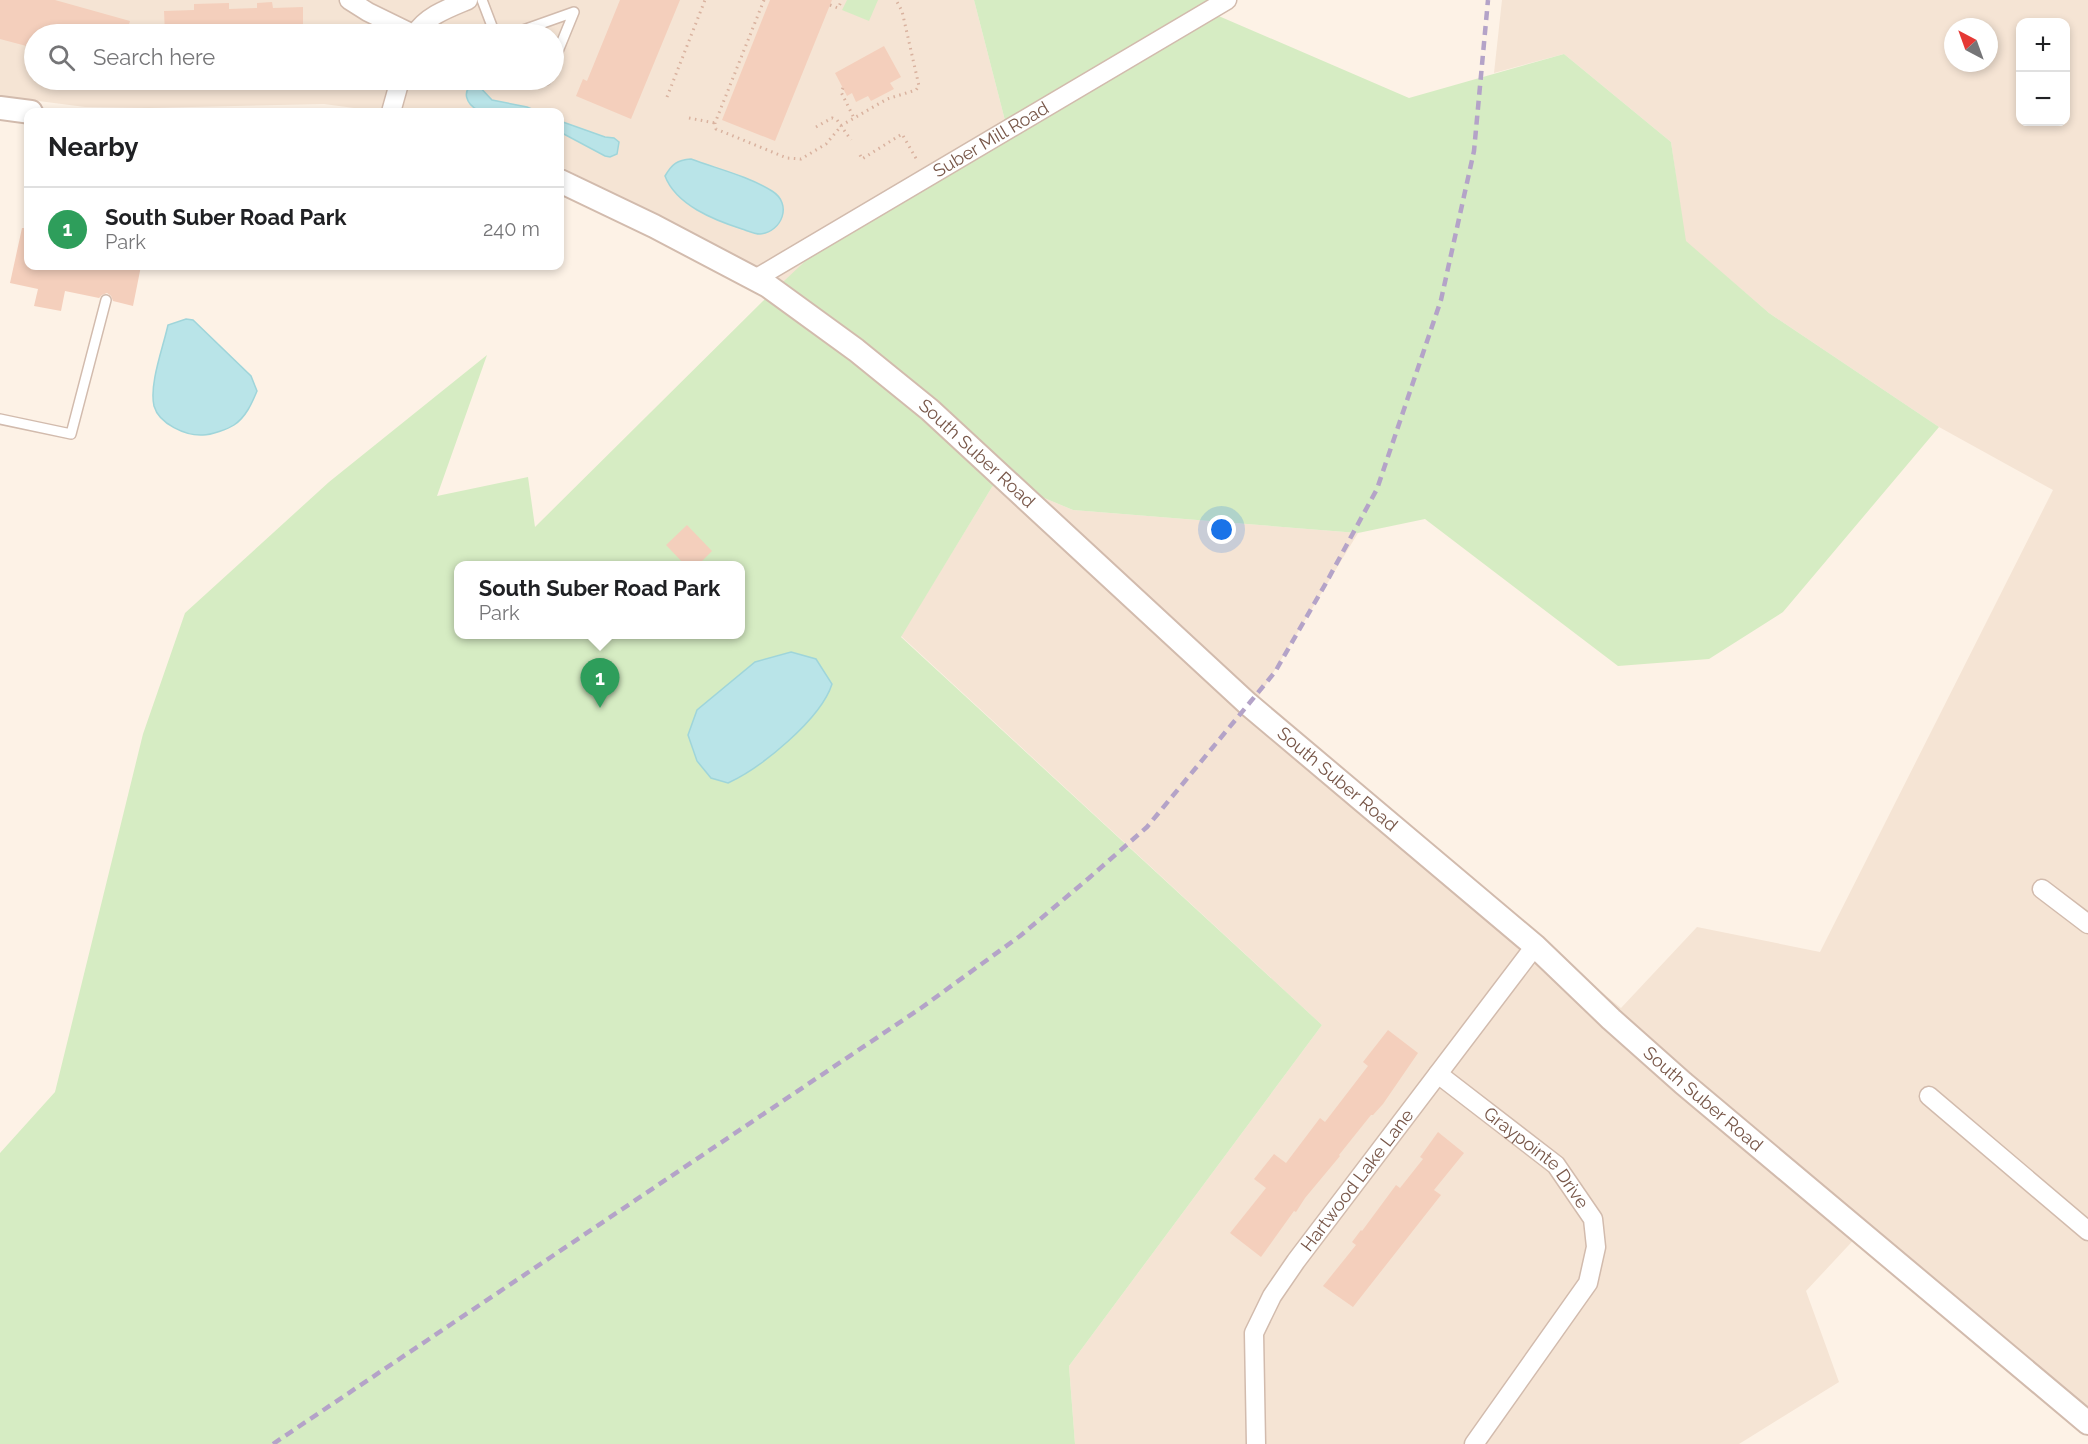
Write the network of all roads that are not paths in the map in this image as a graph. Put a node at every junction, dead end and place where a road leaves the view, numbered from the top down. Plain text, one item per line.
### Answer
1 (349, 0) edge
2 (468, 0) edge
3 (482, 0) edge
4 (1227, 0) edge
5 (393, 24) edge
6 (423, 24) edge
7 (491, 24) edge
8 (540, 24) edge
9 (564, 36) edge
10 (397, 90) edge
11 (0, 108) edge
12 (392, 108) edge
13 (24, 111) edge
14 (564, 183) edge
15 (755, 279) junction
16 (106, 300) dead end
17 (0, 419) edge
18 (2042, 889) dead end
19 (2088, 924) edge
20 (1535, 946) junction
21 (1438, 1074) junction
22 (1929, 1096) dead end
23 (2088, 1231) edge
24 (2088, 1423) edge
25 (1256, 1444) edge
26 (1474, 1444) edge

1 - 5 street
2 - 6 street
3 - 7 lane
4 - 15 street, Suber Mill Road
8 - 9 lane
10 - 12 street
11 - 13 street
14 - 15 street, South Suber Road
15 - 20 street, South Suber Road
16 - 17 lane
18 - 19 street
20 - 21 street, Hartwood Lake Lane
20 - 24 street, South Suber Road
21 - 25 street, Hartwood Lake Lane
21 - 26 street, Graypointe Drive
22 - 23 street

